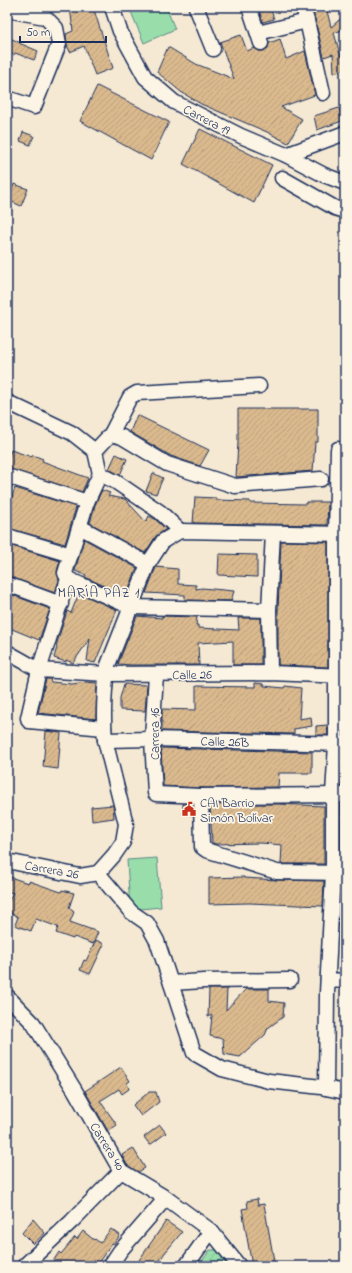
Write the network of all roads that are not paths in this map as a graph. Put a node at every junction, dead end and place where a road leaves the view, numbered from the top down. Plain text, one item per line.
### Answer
1 (112, 7) edge
2 (196, 7) edge
3 (249, 7) edge
4 (303, 7) edge
5 (7, 10) edge
6 (307, 21) junction
7 (213, 49) dead end
8 (323, 93) dead end
9 (7, 98) edge
10 (345, 133) edge
11 (286, 155) junction
12 (282, 178) dead end
13 (345, 183) edge
14 (345, 211) edge
15 (259, 386) dead end
16 (8, 405) edge
17 (111, 434) junction
18 (338, 448) dead end
19 (95, 451) junction
20 (100, 474) junction
21 (7, 476) edge
22 (321, 479) dead end
23 (341, 484) edge
24 (87, 502) junction
25 (80, 527) junction
26 (180, 531) junction
27 (273, 532) junction
28 (340, 534) edge
29 (7, 536) edge
30 (71, 555) junction
31 (148, 564) junction
32 (68, 579) junction
33 (7, 584) edge
34 (61, 604) junction
35 (131, 607) junction
36 (269, 610) junction
37 (7, 652) edge
38 (39, 670) junction
39 (270, 673) junction
40 (106, 674) junction
41 (156, 674) junction
42 (341, 676) edge
43 (105, 734) junction
44 (152, 739) junction
45 (340, 744) edge
46 (339, 795) edge
47 (201, 796) junction
48 (7, 862) edge
49 (339, 872) edge
50 (98, 873) junction
51 (290, 980) dead end
52 (328, 980) junction
53 (345, 981) edge
54 (171, 983) junction
55 (7, 996) edge
56 (326, 1088) junction
57 (345, 1092) edge
58 (121, 1171) junction
59 (166, 1198) junction
60 (211, 1230) junction
61 (24, 1266) edge
62 (110, 1266) edge
63 (186, 1266) edge
64 (239, 1266) edge

1 - 11 street, Carrera 19
2 - 7 street
3 - 6 street
4 - 6 street
5 - 9 street
6 - 8 street
10 - 11 street
11 - 13 street, Carrera 19
12 - 14 street
15 - 17 street
16 - 19 street
17 - 19 street
17 - 22 street
18 - 23 street
19 - 20 street
20 - 24 street
20 - 26 street
21 - 24 street
23 - 28 street
24 - 25 street
25 - 30 street
25 - 31 street
26 - 27 street
26 - 31 street
27 - 28 street
27 - 36 street
28 - 42 street
29 - 30 street
30 - 32 street
31 - 35 street
32 - 34 street
32 - 35 street
33 - 34 street
34 - 38 street
35 - 36 street
35 - 40 street
36 - 39 street
37 - 38 street
38 - 40 street, Calle 26
38 - 43 street, Calle 26B
39 - 41 street, Calle 26
39 - 42 street, Calle 26
40 - 41 street, Calle 26
40 - 43 street
41 - 44 street, Carrera 16
42 - 45 street
43 - 44 street, Calle 26B
43 - 50 street
44 - 45 street, Calle 26B
44 - 47 street, Carrera 16
45 - 46 street
46 - 47 street
46 - 49 street
47 - 49 street
48 - 50 street, Carrera 26
49 - 52 street
50 - 54 street
51 - 54 street
52 - 53 street
52 - 56 street
54 - 56 street
55 - 58 street, Carrera 40
56 - 57 street
58 - 59 street, Carrera 40
58 - 61 street
59 - 60 street, Carrera 40
59 - 62 street
60 - 63 street
60 - 64 street, Carrera 40

